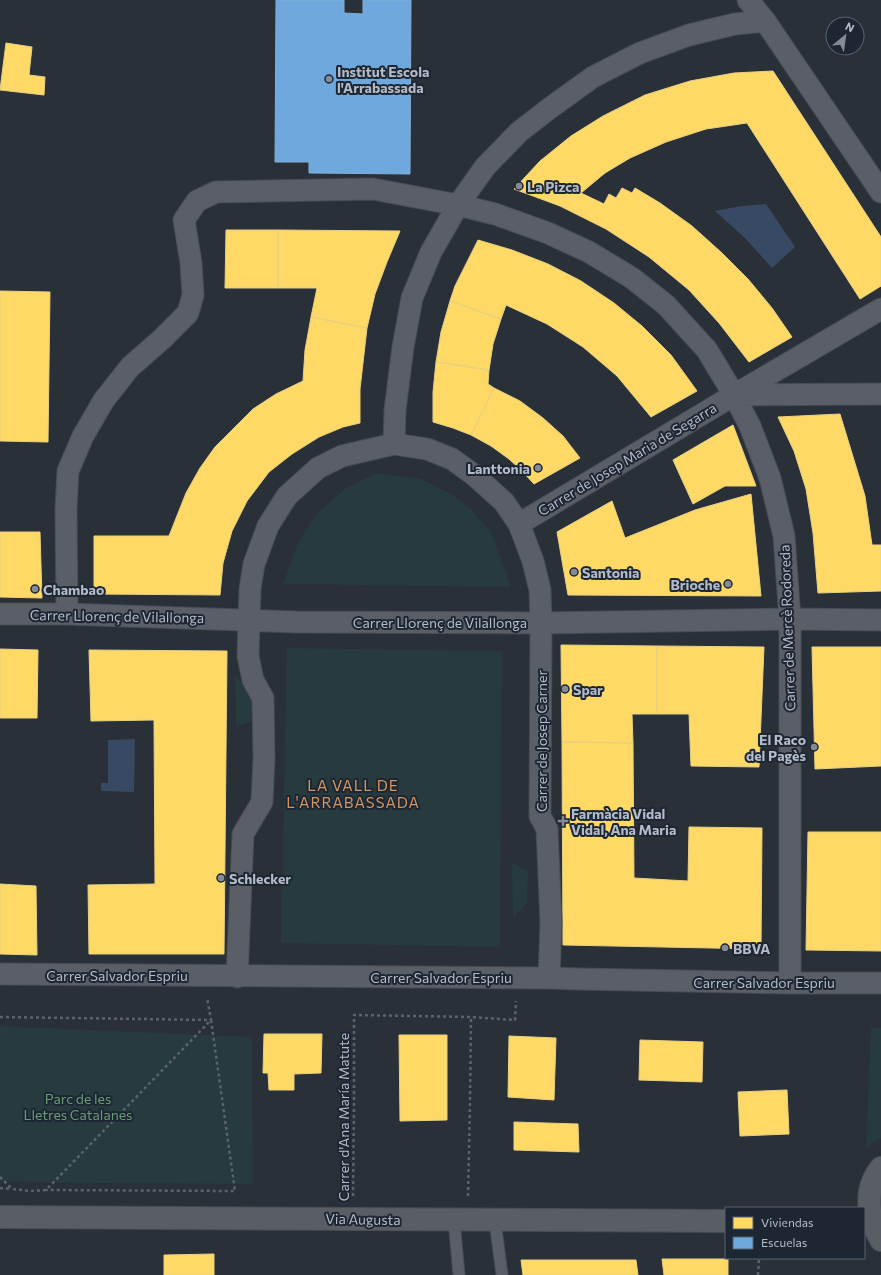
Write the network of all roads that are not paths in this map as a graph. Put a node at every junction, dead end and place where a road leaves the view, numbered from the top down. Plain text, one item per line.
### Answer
1 (748, 0) edge
2 (765, 21) junction
3 (881, 192) edge
4 (458, 205) junction
5 (881, 310) edge
6 (734, 394) junction
7 (881, 394) edge
8 (394, 444) junction
9 (519, 524) junction
10 (0, 614) edge
11 (67, 614) junction
12 (790, 619) junction
13 (250, 620) junction
14 (881, 620) edge
15 (541, 623) junction
16 (0, 974) edge
17 (237, 976) junction
18 (549, 978) junction
19 (790, 982) junction
20 (881, 982) edge
21 (881, 1168) edge
22 (0, 1217) edge
23 (460, 1220) junction
24 (495, 1220) junction
25 (867, 1220) edge
26 (725, 1221) edge
27 (881, 1240) edge
28 (459, 1275) edge
29 (502, 1275) edge

1 - 2 street
2 - 3 street
2 - 4 street
4 - 6 street, Carrer de Mercè Rodoreda
4 - 8 street
4 - 11 street, Carrer de Mercè Rodoreda
5 - 6 street, Carrer de Josep Maria de Segarra
6 - 7 street
6 - 9 street, Carrer de Josep Maria de Segarra
6 - 12 street, Carrer de Mercè Rodoreda
8 - 9 street, Carrer de Josep Carner
8 - 13 street
9 - 15 street, Carrer de Josep Carner
10 - 11 street, Carrer Llorenç de Vilallonga
11 - 13 street, Carrer Llorenç de Vilallonga
12 - 14 street, Carrer Llorenç de Vilallonga
12 - 15 street, Carrer Llorenç de Vilallonga
12 - 19 street, Carrer de Mercè Rodoreda
13 - 15 street, Carrer Llorenç de Vilallonga
13 - 17 street
15 - 18 street, Carrer de Josep Carner
16 - 17 street, Carrer Salvador Espriu
17 - 18 street, Carrer Salvador Espriu
18 - 19 street, Carrer Salvador Espriu
19 - 20 street, Carrer Salvador Espriu
21 - 25 main road
22 - 23 main road, Via Augusta
23 - 24 main road, Via Augusta
23 - 28 lane
24 - 26 main road, Via Augusta
24 - 29 lane
25 - 27 main road

